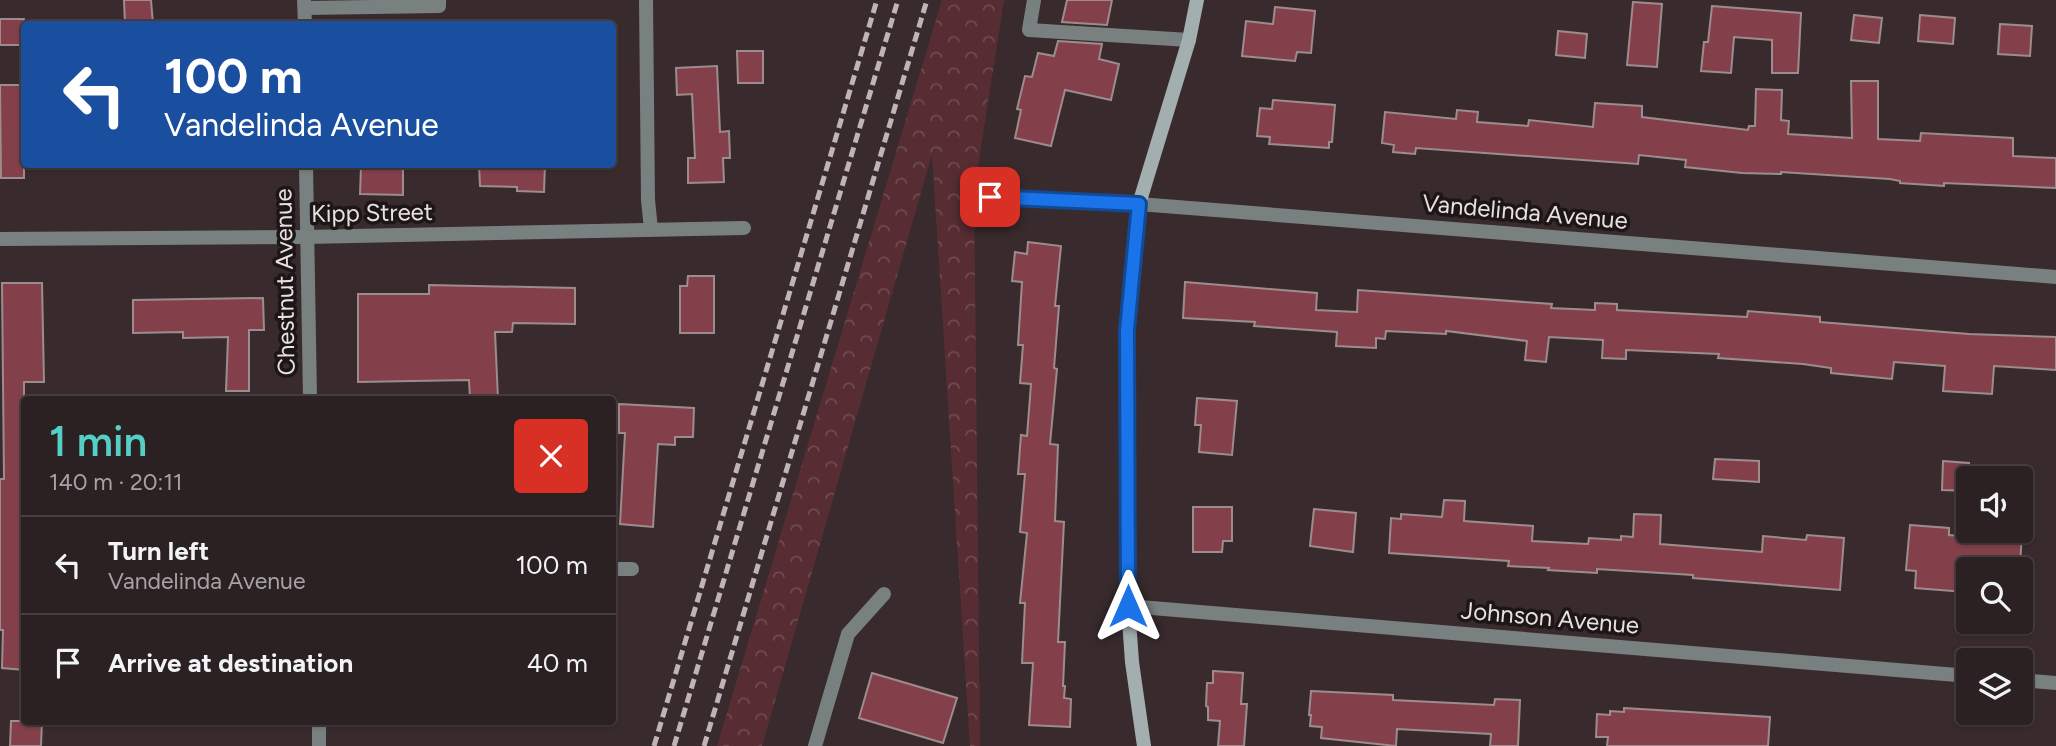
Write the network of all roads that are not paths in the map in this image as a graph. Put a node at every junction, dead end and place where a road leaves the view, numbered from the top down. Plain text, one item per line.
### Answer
1 (439, 0) edge
2 (646, 0) edge
3 (1034, 0) edge
4 (1197, 0) edge
5 (304, 4) edge
6 (1189, 40) junction
7 (306, 168) edge
8 (990, 197) dead end
9 (1139, 204) junction
10 (744, 228) dead end
11 (651, 229) junction
12 (306, 237) junction
13 (0, 239) edge
14 (2056, 277) edge
15 (310, 396) edge
16 (616, 569) edge
17 (632, 569) dead end
18 (884, 594) dead end
19 (1128, 606) junction
20 (1956, 675) edge
21 (2033, 681) edge
22 (2056, 683) edge
23 (319, 725) edge
24 (319, 746) edge
25 (814, 746) edge
26 (1144, 746) edge

1 - 5 street
2 - 11 street
3 - 6 street
4 - 6 street
6 - 9 street
7 - 12 street, Chestnut Avenue
8 - 9 street, Vandelinda Avenue
9 - 14 street, Vandelinda Avenue
9 - 19 street
10 - 11 street, Kipp Street
11 - 12 street, Kipp Street
12 - 13 street, Kipp Street
12 - 15 street, Chestnut Avenue
16 - 17 street
18 - 25 street
19 - 20 street, Johnson Avenue
19 - 26 street
21 - 22 street
23 - 24 street

